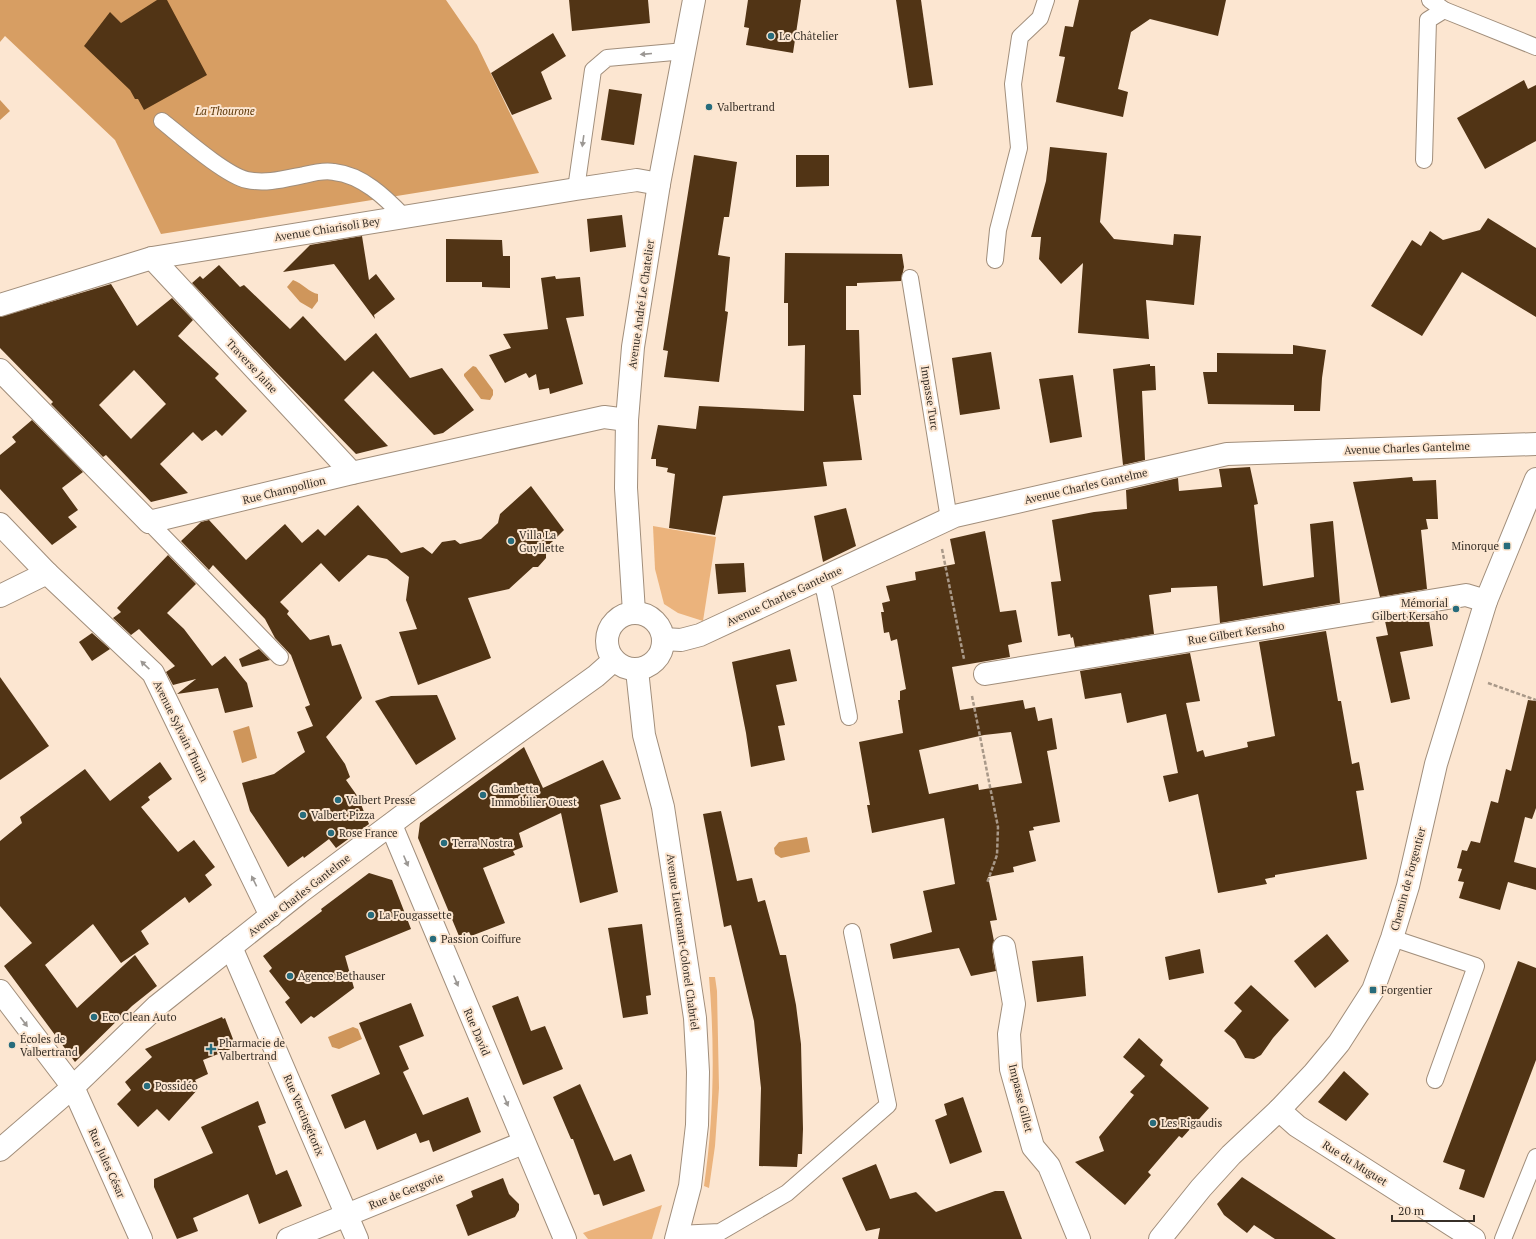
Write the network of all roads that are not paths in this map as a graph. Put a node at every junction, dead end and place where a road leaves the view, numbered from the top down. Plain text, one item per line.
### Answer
1 (694, 0) edge
2 (1046, 0) edge
3 (1430, 0) edge
4 (1444, 10) junction
5 (1536, 47) edge
6 (685, 51) junction
7 (162, 121) dead end
8 (1424, 160) dead end
9 (659, 184) junction
10 (576, 189) junction
11 (404, 217) junction
12 (152, 258) junction
13 (995, 260) dead end
14 (910, 278) dead end
15 (0, 305) edge
16 (0, 370) edge
17 (627, 420) junction
18 (1536, 444) edge
19 (352, 473) junction
20 (1536, 479) edge
21 (150, 522) junction
22 (943, 522) junction
23 (0, 524) edge
24 (47, 572) junction
25 (820, 580) junction
26 (0, 596) edge
27 (1486, 601) junction
28 (634, 612) junction
29 (663, 639) junction
30 (280, 657) dead end
31 (614, 660) junction
32 (637, 670) junction
33 (985, 674) dead end
34 (849, 717) dead end
35 (391, 825) junction
36 (271, 916) junction
37 (852, 932) dead end
38 (1392, 938) junction
39 (231, 947) junction
40 (1004, 947) dead end
41 (0, 991) edge
42 (1435, 1080) dead end
43 (73, 1087) junction
44 (1279, 1110) junction
45 (523, 1143) junction
46 (0, 1150) edge
47 (1536, 1157) edge
48 (347, 1215) junction
49 (677, 1237) edge
50 (141, 1239) edge
51 (288, 1239) edge
52 (357, 1239) edge
53 (565, 1239) edge
54 (1078, 1239) edge
55 (1160, 1239) edge
56 (1474, 1239) edge
57 (1503, 1239) edge

1 - 6 street, Avenue André Le Chatelier
2 - 13 lane
3 - 4 lane
4 - 5 lane
4 - 8 lane
6 - 9 street, Avenue André Le Chatelier
6 -> 10 lane
7 - 11 lane
9 - 10 street, Avenue Chiarisoli Bey
9 - 17 street, Avenue André Le Chatelier
10 - 11 street, Avenue Chiarisoli Bey
11 - 12 street, Avenue Chiarisoli Bey
12 - 15 street, Avenue Chiarisoli Bey
12 - 19 street, Traverse Jaine
14 - 22 lane, Impasse Turc
16 - 21 street
17 - 19 street, Rue Champollion
17 - 28 street, Avenue André Le Chatelier
18 - 22 street, Avenue Charles Gantelme
19 - 21 street, Rue Champollion
20 - 27 street, Chemin de Forgentier
21 - 30 lane
22 - 25 street, Avenue Charles Gantelme
23 - 24 street, Avenue Sylvain Thurin
24 - 26 street
36 -> 24 street, Avenue Sylvain Thurin
25 - 29 street, Avenue Charles Gantelme
25 - 34 lane
27 - 33 street, Rue Gilbert Kersaho
27 - 38 street, Chemin de Forgentier
28 - 29 street
28 - 31 street
29 - 32 street
31 - 32 street
31 - 35 street, Avenue Charles Gantelme
32 - 49 street, Avenue Lieutenant-Colonel Chabriel
35 - 36 street, Avenue Charles Gantelme
35 -> 45 street, Rue David
36 - 39 street, Avenue Charles Gantelme
37 - 49 lane
38 - 42 lane
38 - 44 street, Chemin de Forgentier
39 - 43 street, Avenue Charles Gantelme
39 - 48 street, Rue Vercingétorix
40 - 54 street, Impasse Gillet
41 -> 43 street, Rue Jules César
43 - 46 street, Avenue Charles Gantelme
43 - 50 street, Rue Jules César
44 - 55 street, Chemin de Forgentier
44 - 56 street, Rue du Muguet
45 - 48 street, Rue de Gergovie
45 - 53 street, Rue David
47 - 57 lane
48 - 51 street, Rue de Gergovie
48 - 52 street, Rue Vercingétorix

